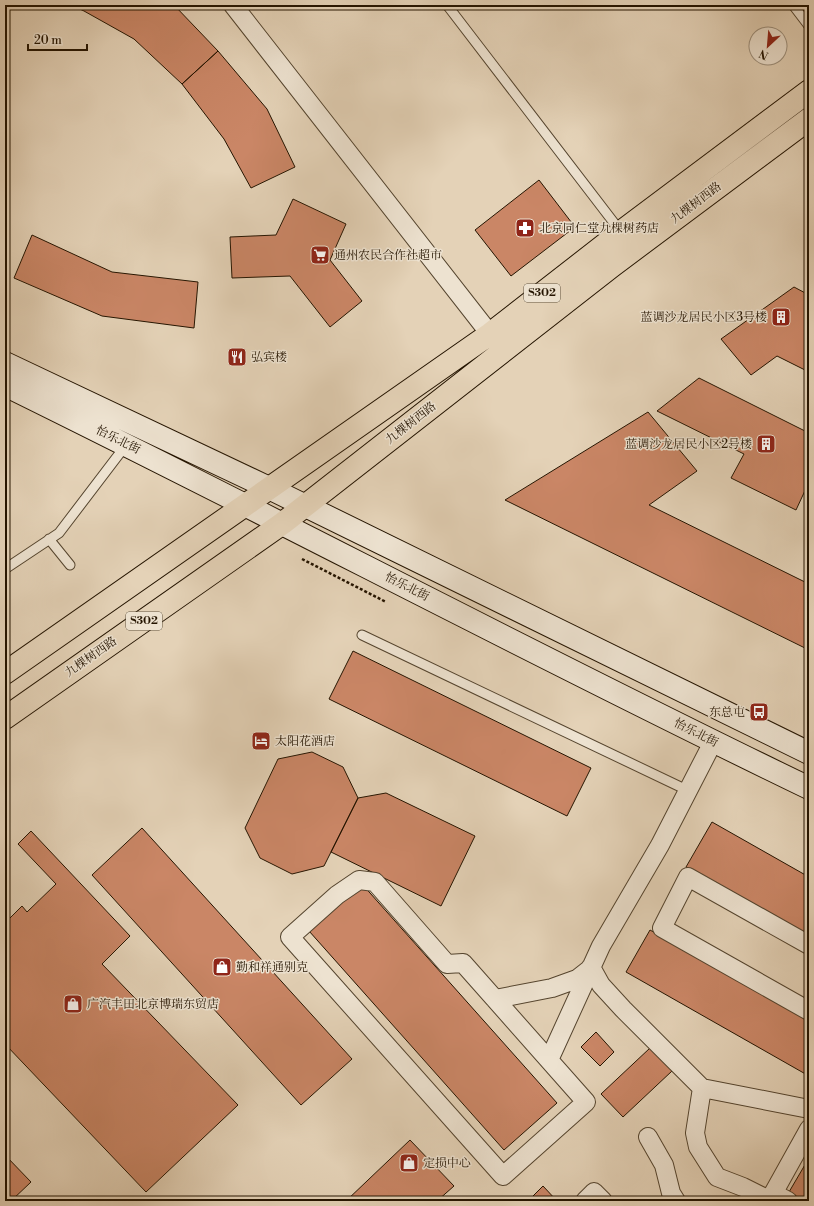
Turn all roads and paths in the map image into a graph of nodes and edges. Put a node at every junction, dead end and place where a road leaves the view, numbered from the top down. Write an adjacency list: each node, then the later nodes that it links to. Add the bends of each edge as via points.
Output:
1 (233, 5): 8 (street)
2 (447, 5): 7 (lane)
3 (793, 5): 4 (lane)
4 (809, 26)
5 (809, 91): 7 (main road, 九棵树西路 / S302)
6 (809, 119): 14 (main road, 九棵树西路 / S302, via 612,266)
7 (621, 232): 8 (main road, 九棵树西路 / S302)
8 (490, 334): 12 (main road, 九棵树西路 / S302)
9 (5, 363): 12 (main road, 怡乐北街)
10 (5, 385): 11 (main road, 怡乐北街)
11 (126, 444): 13 (main road, 怡乐北街); 16 (lane, via 59,533)
12 (269, 488): 13 (main road, 九棵树西路 / S302); 14 (main road, 怡乐北街)
13 (246, 505): 15 (main road, 怡乐北街); 20 (main road, 九棵树西路 / S302)
14 (305, 506): 15 (main road, 九棵树西路 / S302); 23 (main road, 怡乐北街)
15 (283, 523): 21 (main road, 九棵树西路 / S302); 22 (main road, 怡乐北街)
16 (49, 539): 17 (lane); 18 (lane)
17 (70, 565)
18 (5, 568)
19 (362, 635): 25 (lane)
20 (5, 674)
21 (5, 718)
22 (713, 742): 24 (main road, 怡乐北街); 25 (street)
23 (809, 752)
24 (809, 788)
25 (689, 791): 27 (street)
26 (809, 945): 29 (street, via 688,877 662,928)
27 (591, 967): 28 (street, via 577,979 552,988); 30 (street); 31 (street, via 601,985)
28 (495, 999): 30 (street); 30 (street, via 463,963 447,964 374,882 359,880 337,895 290,937 502,1176 586,1102)
29 (809, 1011)
30 (549, 1060)
31 (702, 1088): 32 (street); 35 (street, via 695,1133 698,1147 717,1177)
32 (809, 1109)
33 (809, 1129): 35 (street)
34 (648, 1137): 38 (street, via 664,1166 671,1193)
35 (775, 1199)
36 (585, 1201): 37 (street, via 594,1192)
37 (603, 1201)
38 (676, 1201)

